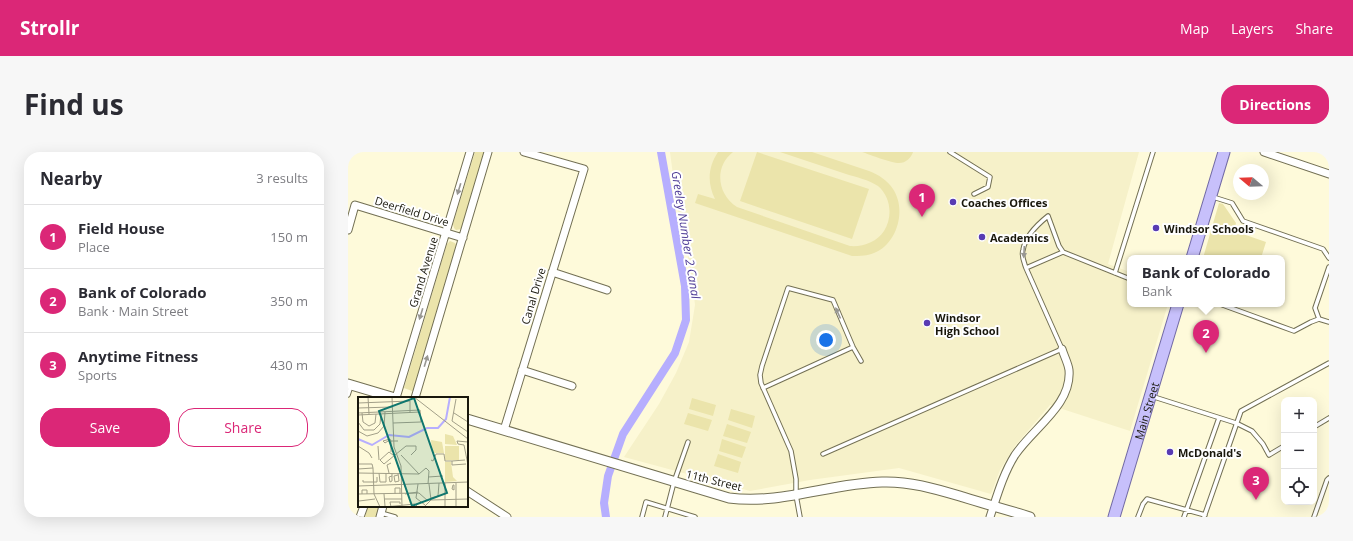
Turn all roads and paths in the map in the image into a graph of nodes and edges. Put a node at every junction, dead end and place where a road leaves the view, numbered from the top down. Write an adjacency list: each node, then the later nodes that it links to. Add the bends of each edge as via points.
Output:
1 (470, 152): 12 (street, Grand Avenue, one-way to 12)
2 (488, 152): 13 (street)
3 (524, 152): 19 (street, Canal Drive, via 584,169)
4 (950, 152): 9 (lane, via 990,177 988,187)
5 (1153, 152): 20 (lane)
6 (1224, 152): 10 (main road)
7 (1264, 152): 8 (street)
8 (1329, 174)
9 (974, 194)
10 (1210, 196): 15 (main road); 16 (lane, via 1232,202 1243,221 1323,249)
11 (348, 230): 12 (street, Deerfield Drive, via 355,205)
12 (446, 233): 13 (street, Deerfield Drive); 38 (street, Grand Avenue, one-way to 38)
13 (463, 238): 39 (street, one-way to 13)
14 (1063, 252): 18 (lane); 18 (lane, one-way to 18, via 1048,216 1028,237 1023,248 1022,255); 20 (lane)
15 (1193, 255)
16 (1329, 258)
17 (1329, 267): 25 (lane, via 1315,308)
18 (1026, 268): 28 (lane)
19 (552, 272): 22 (street); 31 (street, Canal Drive)
20 (1115, 273): 21 (lane)
21 (1127, 278)
22 (607, 290)
23 (1177, 307): 36 (main road, Main Street)
24 (1228, 307): 25 (lane, via 1294,331)
25 (1319, 319): 26 (lane)
26 (1329, 322)
27 (853, 347): 29 (lane); 34 (lane); 34 (lane, one-way to 34, via 833,300 788,288 761,370 760,383)
28 (1062, 349): 48 (lane); 53 (street, via 1069,368 1067,389 1063,398 1016,453 1004,475)
29 (861, 362)
30 (1329, 363): 43 (lane, via 1241,411)
31 (522, 370): 33 (street); 45 (street, Canal Drive)
32 (350, 384): 35 (lane); 37 (street)
33 (572, 386)
34 (763, 388): 52 (lane, via 791,451)
35 (348, 395)
36 (1150, 396): 40 (lane); 68 (main road, Main Street)
37 (393, 397)
38 (396, 397)
39 (415, 397)
40 (1219, 418): 43 (lane); 56 (lane)
41 (1329, 418): 44 (lane)
42 (468, 419): 45 (street, 11th Street)
43 (1236, 423): 47 (lane, via 1252,431 1270,455); 58 (lane)
44 (1317, 425)
45 (504, 430): 50 (street, 11th Street)
46 (688, 442): 50 (lane)
47 (1281, 448)
48 (823, 454)
49 (1329, 478): 71 (lane)
50 (674, 482): 52 (street, 11th Street, via 728,498 766,500); 55 (lane)
51 (468, 492): 61 (street)
52 (796, 495): 53 (street, 11th Street, via 862,484 899,482 934,488); 65 (lane)
53 (993, 506): 66 (street); 67 (street, 11th Street)
54 (364, 507): 59 (street)
55 (668, 509): 62 (lane, via 646,502); 63 (lane); 64 (lane)
56 (1187, 510): 58 (lane); 69 (lane, via 1148,499); 70 (lane)
57 (381, 512): 60 (lane)
58 (1205, 516)
59 (360, 517)
60 (395, 517)
61 (507, 517)
62 (642, 517)
63 (665, 517)
64 (695, 517)
65 (800, 517)
66 (990, 517)
67 (1030, 517)
68 (1114, 517)
69 (1138, 517)
70 (1184, 517)
71 (1314, 517)

